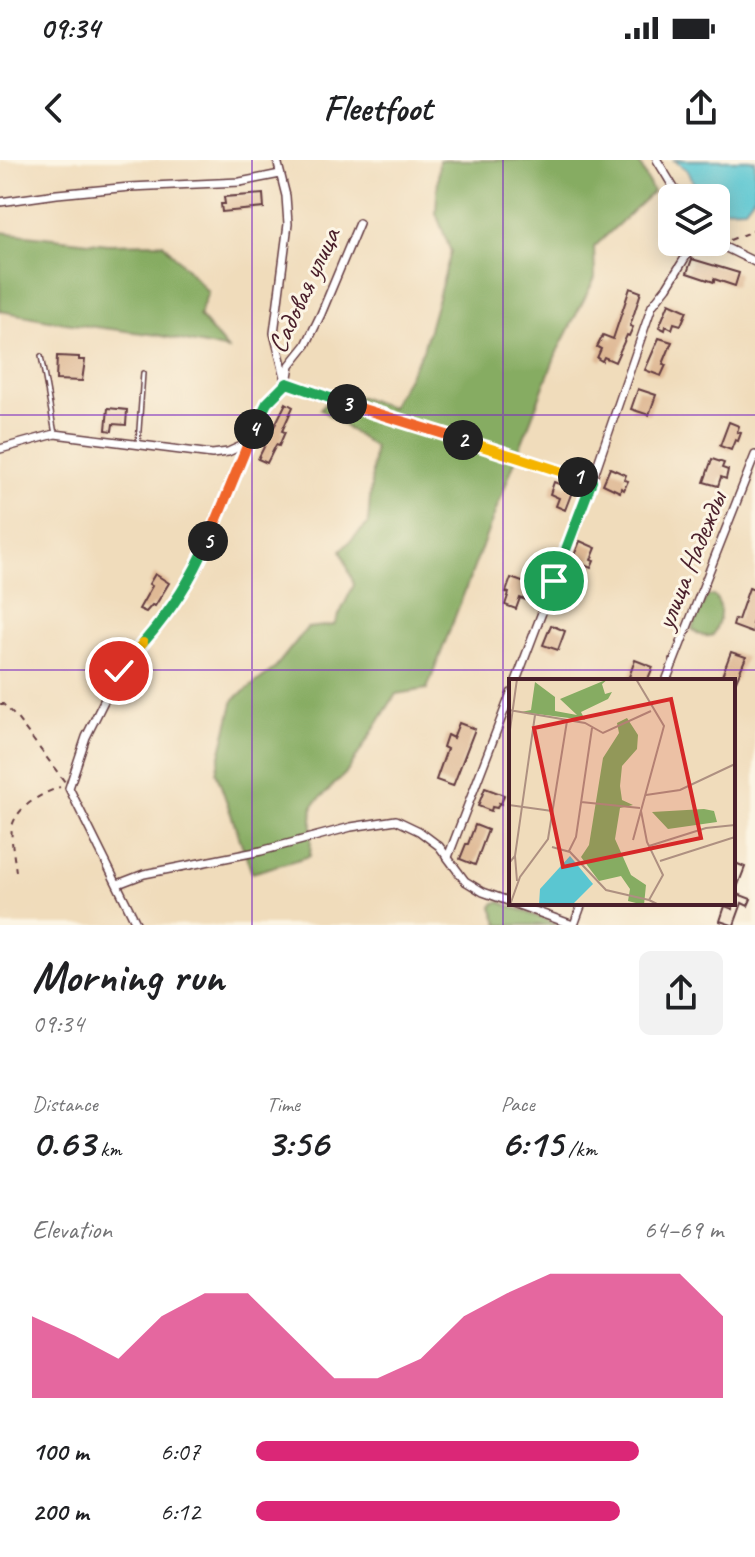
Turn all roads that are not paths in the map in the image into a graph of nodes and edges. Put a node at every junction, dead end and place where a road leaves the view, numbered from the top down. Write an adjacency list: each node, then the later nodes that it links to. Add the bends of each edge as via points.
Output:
1 (277, 160): 3 (street)
2 (657, 160): 4 (street)
3 (280, 174): 5 (street); 12 (street, via 288,224 274,333)
4 (672, 184)
5 (0, 202)
6 (359, 223): 12 (street, Садовая улица, via 306,345 290,365)
7 (730, 250): 9 (street)
8 (686, 256): 19 (street, via 652,306)
9 (755, 262)
10 (41, 356): 13 (lane)
11 (143, 373): 15 (lane)
12 (287, 383): 14 (street, Садовая улица, via 267,403); 19 (street)
13 (55, 434): 15 (street); 16 (street)
14 (249, 442): 15 (street, via 212,454); 24 (street, Садовая улица, via 197,569 162,622 119,671 86,737 69,788)
15 (138, 444)
16 (0, 449)
17 (755, 455): 18 (street, улица Надежды)
18 (753, 468): 21 (street, улица Надежды)
19 (592, 481): 20 (street)
20 (517, 679)
21 (667, 679)
22 (509, 698): 23 (street)
23 (448, 857): 24 (street, via 419,831 396,820); 25 (street, via 465,881)
24 (118, 884): 28 (street)
25 (509, 902)
26 (518, 905): 29 (street)
27 (581, 905): 29 (street)
28 (137, 925)
29 (574, 925)

